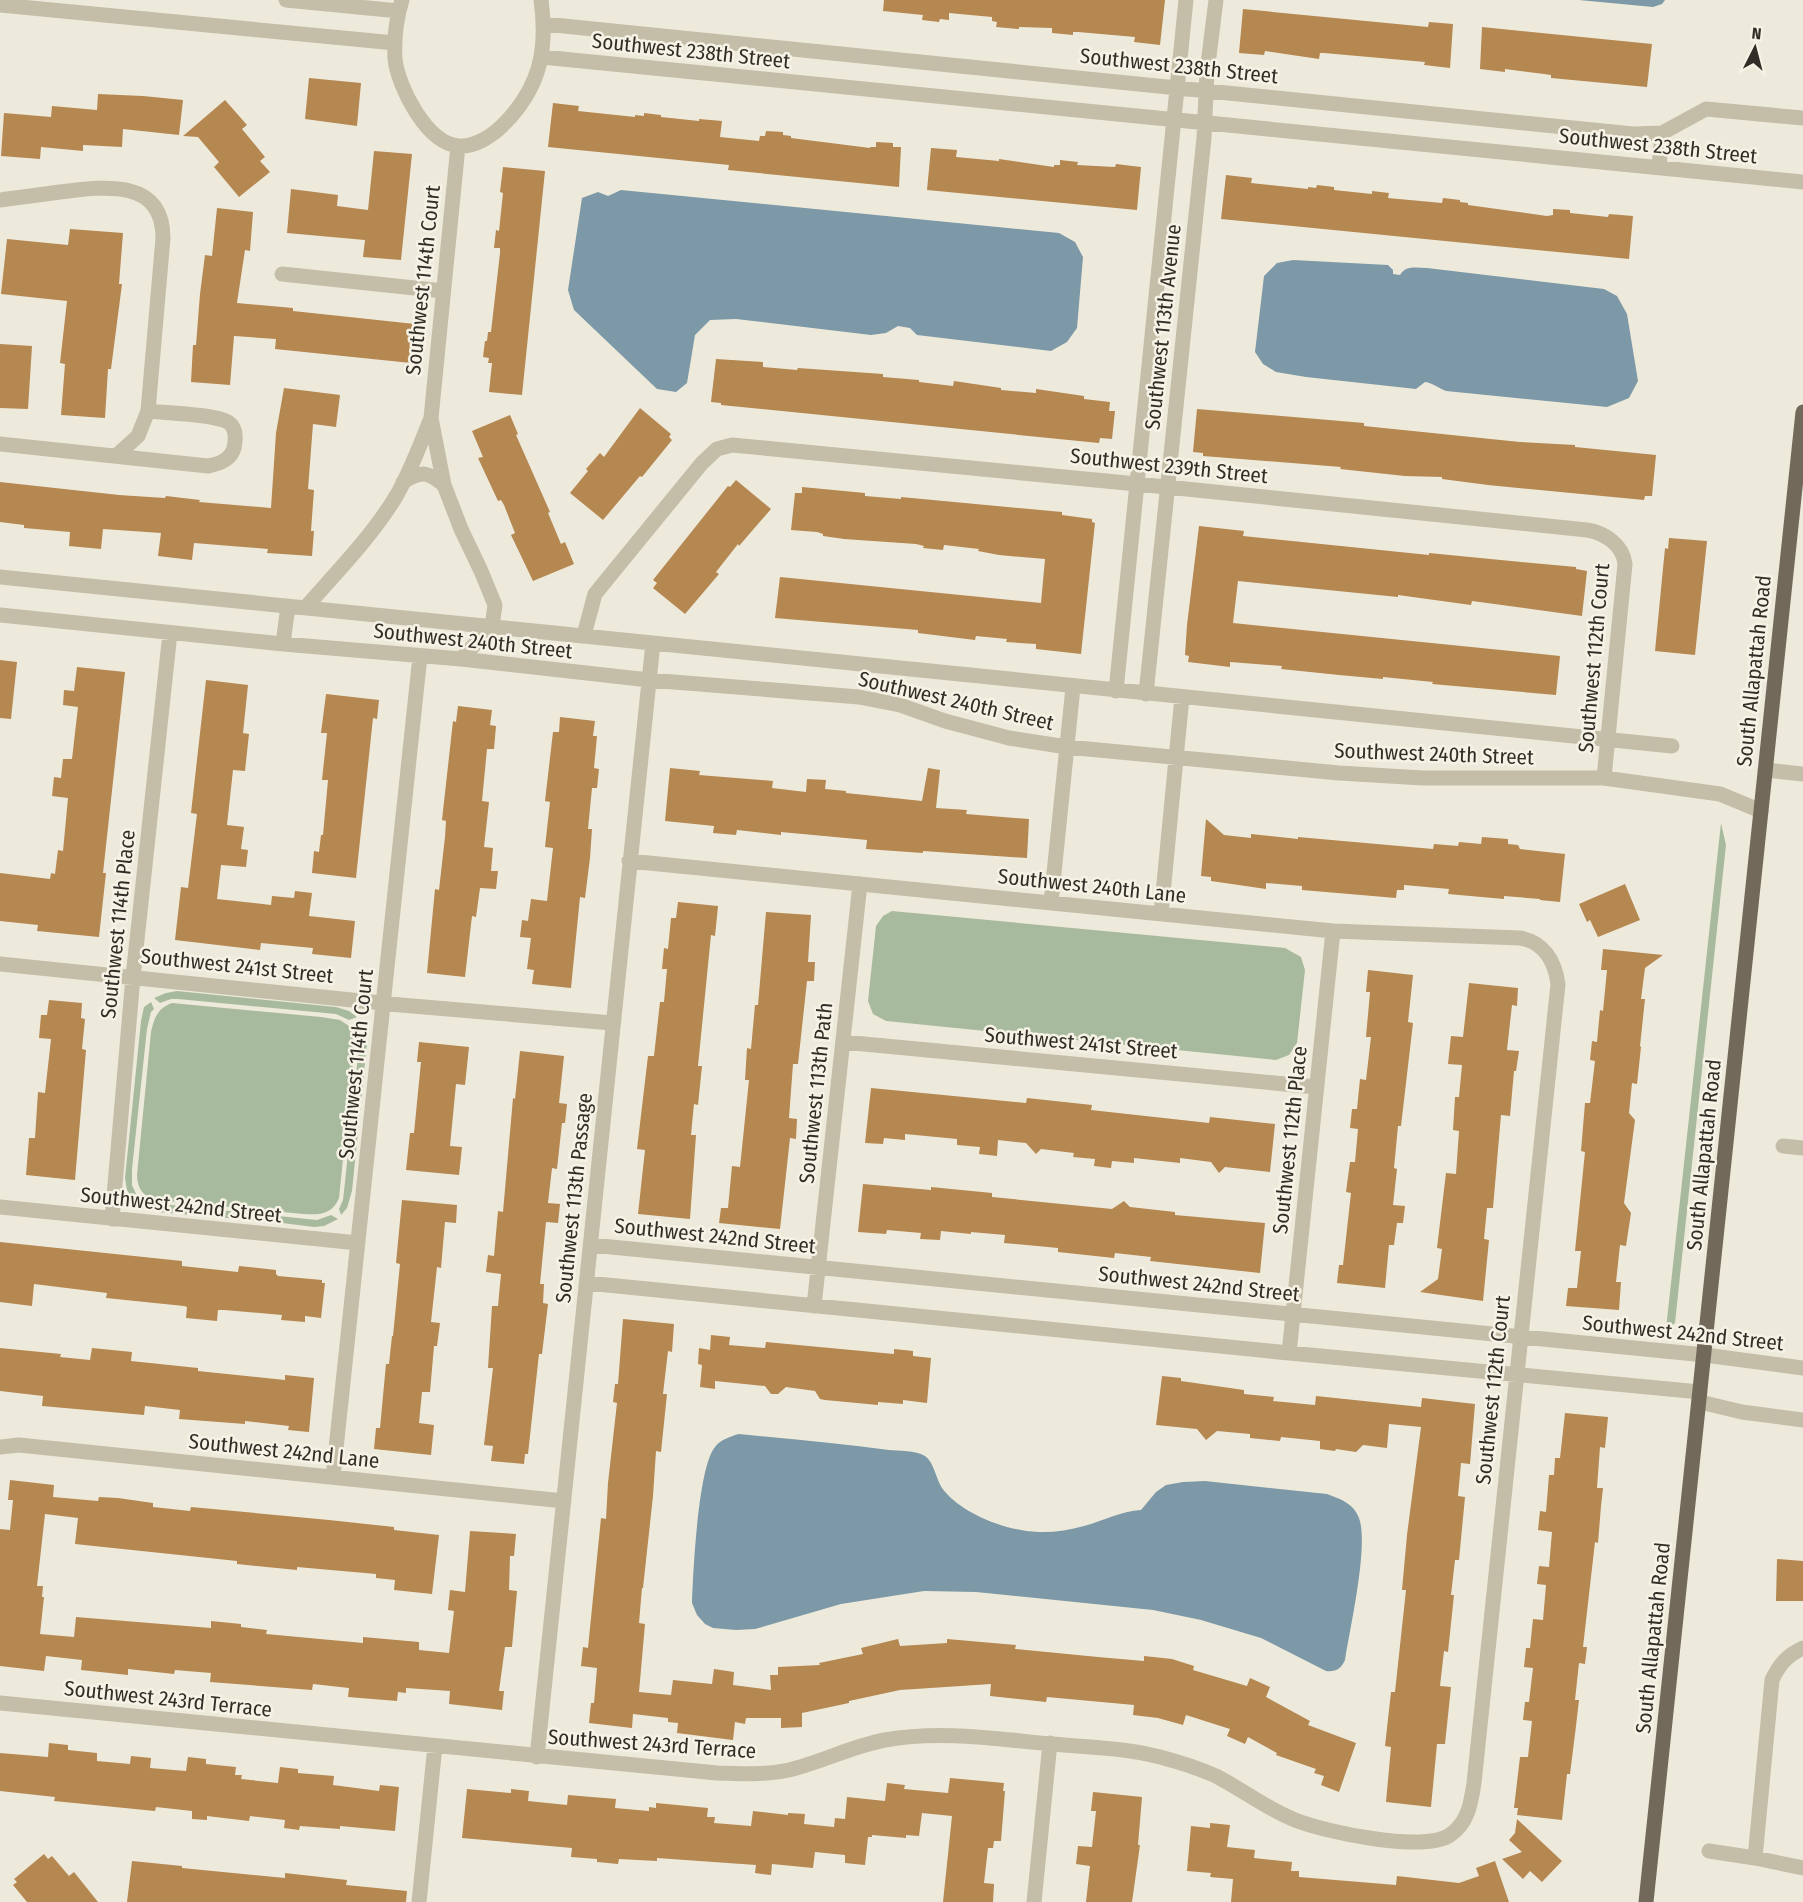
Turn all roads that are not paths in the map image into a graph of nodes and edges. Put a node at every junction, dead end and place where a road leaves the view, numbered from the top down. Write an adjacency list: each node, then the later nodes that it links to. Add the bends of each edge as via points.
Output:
1 (286, 0): 6 (street)
2 (541, 0): 7 (street)
3 (1186, 0): 10 (street, Southwest 113th Avenue)
4 (1216, 0): 11 (street, Southwest 113th Avenue)
5 (0, 5): 8 (street)
6 (400, 5): 8 (street)
7 (544, 24): 9 (street); 10 (street, Southwest 238th Street)
8 (394, 43): 16 (street, via 396,62 417,114 434,135)
9 (542, 57): 13 (street, Southwest 238th Street); 16 (street, via 519,109 485,139)
10 (1178, 88): 11 (street, Southwest 238th Street); 13 (street, Southwest 113th Avenue)
11 (1206, 92): 14 (street, Southwest 113th Avenue); 15 (street, Southwest 238th Street, via 1633,134)
12 (1803, 118): 15 (street, Southwest 238th Street, via 1706,109)
13 (1174, 120): 14 (street, Southwest 238th Street); 28 (street, Southwest 113th Avenue)
14 (1204, 122): 17 (street, Southwest 238th Street); 30 (street, Southwest 113th Avenue)
15 (1662, 133): 17 (street)
16 (458, 146): 21 (street, Southwest 114th Court)
17 (1659, 167): 18 (street, Southwest 238th Street)
18 (1803, 182)
19 (0, 200): 22 (street, via 88,189 128,189 146,198 160,215 163,238)
20 (282, 274): 21 (street)
21 (443, 291): 24 (street, Southwest 114th Court)
22 (148, 411): 26 (street, via 138,436); 26 (street, via 228,422 236,434 233,452 216,465 208,466)
23 (1803, 412): 52 (main road, South Allapattah Road)
24 (431, 418): 27 (street, Southwest 114th Court); 29 (street, Southwest 114th Court)
25 (0, 444): 26 (street)
26 (116, 456)
27 (403, 482): 29 (street, via 422,473); 34 (street, Southwest 114th Court, via 348,560)
28 (1137, 484): 30 (street, Southwest 239th Street); 38 (street, Southwest 239th Street, via 727,446 714,451 702,463 595,594); 45 (street, Southwest 113th Avenue)
29 (444, 485): 36 (street, Southwest 114th Court, via 495,605)
30 (1167, 487): 31 (street, Southwest 239th Street, via 1587,530); 46 (street, Southwest 113th Avenue)
31 (1616, 545): 48 (street, Southwest 112th Court, via 1624,556 1625,571)
32 (0, 577): 33 (street, Southwest 240th Street)
33 (288, 606): 34 (street, Southwest 240th Street); 40 (street)
34 (305, 608): 36 (street, Southwest 240th Street)
35 (0, 615): 37 (street, Southwest 240th Street)
36 (492, 626): 38 (street, Southwest 240th Street); 42 (street)
37 (170, 633): 40 (street, Southwest 240th Street); 63 (street, Southwest 114th Place)
38 (584, 635): 39 (street, Southwest 240th Street)
39 (653, 643): 43 (street, Southwest 113th Passage); 44 (street, Southwest 240th Street)
40 (283, 644): 41 (street, Southwest 240th Street)
41 (420, 656): 42 (street, Southwest 240th Street); 64 (street, Southwest 114th Court)
42 (460, 659): 43 (street, Southwest 240th Street)
43 (649, 680): 50 (street, Southwest 240th Street, via 876,700 1009,738); 56 (street, Southwest 113th Passage)
44 (1073, 687): 45 (street, Southwest 240th Street); 50 (street)
45 (1116, 691): 46 (street, Southwest 240th Street)
46 (1146, 694): 47 (street, Southwest 240th Street)
47 (1182, 697): 48 (street, Southwest 240th Street); 51 (street)
48 (1609, 740): 49 (street, Southwest 240th Street); 54 (street, Southwest 112th Court)
49 (1672, 746)
50 (1067, 747): 51 (street, Southwest 240th Street); 58 (street)
51 (1176, 757): 54 (street, Southwest 240th Street, via 1423,778); 59 (street)
52 (1765, 770): 53 (street); 55 (main road, South Allapattah Road)
53 (1803, 774)
54 (1604, 778): 55 (street, Southwest 240th Street, via 1720,794)
55 (1761, 811): 80 (main road, South Allapattah Road)
56 (629, 861): 57 (street, Southwest 240th Lane); 65 (street, Southwest 113th Passage)
57 (860, 884): 58 (street, Southwest 240th Lane); 66 (street, Southwest 113th Path)
58 (1051, 903): 59 (street, Southwest 240th Lane)
59 (1161, 914): 60 (street, Southwest 240th Lane)
60 (1333, 931): 61 (street, Southwest 240th Lane, via 1520,938 1535,943); 67 (street, Southwest 112th Place)
61 (1547, 954): 78 (street, Southwest 112th Court, via 1554,963 1558,984)
62 (0, 964): 63 (street, Southwest 241st Street)
63 (133, 977): 64 (street, Southwest 241st Street); 71 (street, Southwest 114th Place)
64 (383, 1003): 65 (street, Southwest 241st Street); 72 (street, Southwest 114th Court)
65 (612, 1023): 73 (street, Southwest 113th Passage)
66 (843, 1042): 67 (street, Southwest 241st Street); 74 (street, Southwest 113th Path)
67 (1316, 1087): 77 (street, Southwest 112th Place)
68 (1783, 1146): 69 (street)
69 (1803, 1148)
70 (0, 1207): 71 (street, Southwest 242nd Street)
71 (112, 1219): 72 (street, Southwest 242nd Street)
72 (358, 1243): 86 (street, Southwest 114th Court)
73 (591, 1245): 74 (street, Southwest 242nd Street); 75 (street, Southwest 113th Passage)
74 (819, 1268): 76 (street, Southwest 113th Path); 77 (street, Southwest 242nd Street)
75 (587, 1283): 76 (street); 87 (street, Southwest 113th Passage)
76 (814, 1306): 79 (street)
77 (1293, 1314): 78 (street, Southwest 242nd Street); 79 (street, Southwest 112th Place)
78 (1520, 1337): 80 (street, Southwest 242nd Street); 82 (street, Southwest 112th Court)
79 (1289, 1353): 82 (street)
80 (1704, 1355): 81 (street, Southwest 242nd Street); 83 (main road, South Allapattah Road)
81 (1803, 1368)
82 (1516, 1374): 83 (street); 93 (street, Southwest 112th Court, via 1474,1783 1467,1814)
83 (1700, 1397): 84 (street, via 1742,1412); 99 (main road, South Allapattah Road)
84 (1803, 1420)
85 (0, 1447): 86 (street, Southwest 242nd Lane, via 20,1445)
86 (333, 1477): 87 (street, Southwest 242nd Lane)
87 (564, 1501): 92 (street, Southwest 113th Passage)
88 (1803, 1648): 95 (street, via 1788,1656 1772,1680)
89 (0, 1703): 91 (street, Southwest 243rd Terrace)
90 (1050, 1743): 92 (street, Southwest 243rd Terrace, via 954,1735 909,1736 766,1773 699,1772); 93 (street, Southwest 243rd Terrace, via 1137,1752 1180,1763 1215,1776 1297,1821 1339,1832 1421,1843 1442,1839); 98 (street)
91 (435, 1746): 92 (street, Southwest 243rd Terrace); 97 (street)
92 (537, 1757)
93 (1456, 1830)
94 (1709, 1851): 95 (street)
95 (1755, 1857): 96 (street)
96 (1803, 1868)
97 (419, 1902)
98 (1034, 1902)
99 (1646, 1902)

